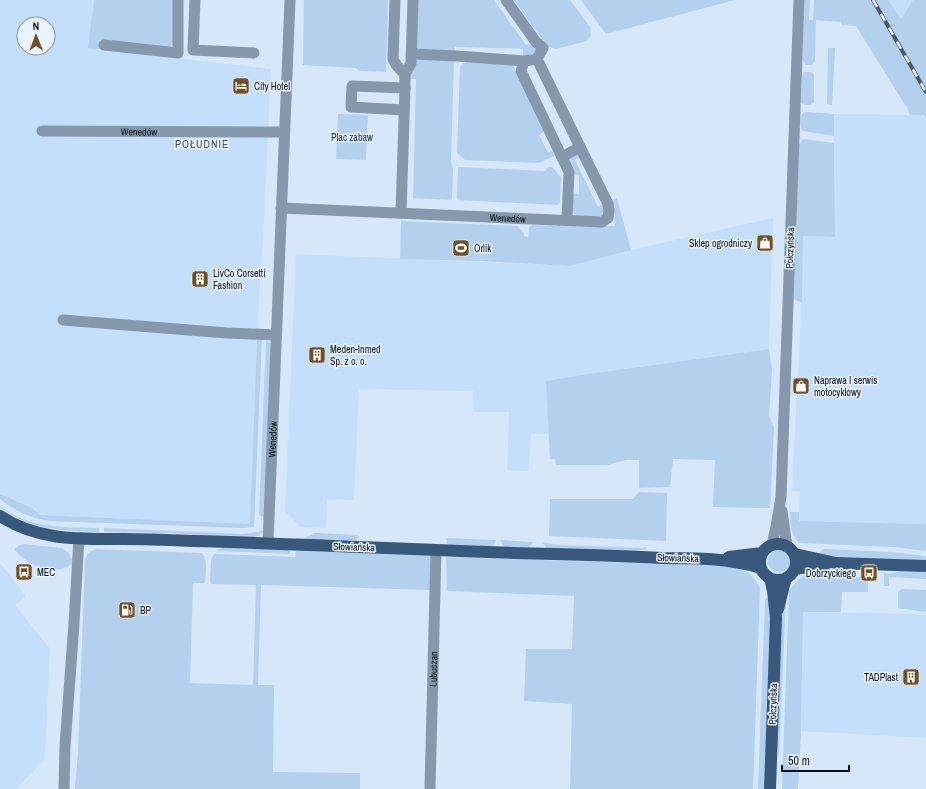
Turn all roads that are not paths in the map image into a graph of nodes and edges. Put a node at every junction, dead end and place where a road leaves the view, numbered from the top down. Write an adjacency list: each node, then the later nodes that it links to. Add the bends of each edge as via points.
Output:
1 (178, 0): 8 (street, via 178,53)
2 (195, 0): 9 (street, via 193,50)
3 (290, 0): 17 (street, Wenedów)
4 (395, 0): 13 (street, via 393,58)
5 (413, 0): 10 (street)
6 (506, 0): 11 (street, Wenedów, via 543,48)
7 (799, 0): 25 (street, Połczyńska)
8 (104, 45)
9 (254, 52)
10 (412, 54): 12 (street); 13 (street, via 411,63)
11 (537, 59): 12 (street); 18 (street, Wenedów)
12 (524, 61): 19 (street, via 521,71)
13 (405, 74): 14 (street)
14 (405, 88): 15 (street); 15 (street, via 352,86 351,107)
15 (404, 110): 21 (street)
16 (42, 131): 17 (street, Wenedów)
17 (284, 132): 20 (street, Wenedów)
18 (580, 147): 19 (street); 22 (street, Wenedów, via 610,210 608,218 602,222)
19 (562, 157): 22 (street, via 569,172)
20 (281, 208): 21 (street, Wenedów); 24 (street, Wenedów)
21 (401, 213): 22 (street, Wenedów)
22 (567, 220)
23 (63, 320): 24 (street)
24 (276, 335): 28 (street, Wenedów)
25 (781, 497): 29 (street, Połczyńska); 31 (street, Połczyńska, via 784,531)
26 (0, 516): 27 (main road, Słowiańska, via 40,534)
27 (79, 538): 28 (main road, Słowiańska); 41 (street)
28 (268, 543): 30 (main road, Słowiańska)
29 (772, 545): 31 (main road, via 780,544); 32 (main road)
30 (436, 550): 33 (main road, Słowiańska); 42 (street, Lubuszan)
31 (791, 550): 34 (main road); 37 (main road, via 796,562)
32 (762, 553): 33 (main road, Słowiańska); 36 (main road)
33 (712, 559): 36 (main road, Słowiańska)
34 (836, 563): 35 (main road); 37 (main road)
35 (926, 566)
36 (761, 568): 38 (main road)
37 (795, 569): 39 (main road)
38 (770, 578): 39 (main road); 40 (main road, Połczyńska)
39 (786, 578): 40 (main road, Połczyńska)
40 (776, 618): 43 (main road, Połczyńska)
41 (64, 789)
42 (430, 789)
43 (770, 789)

